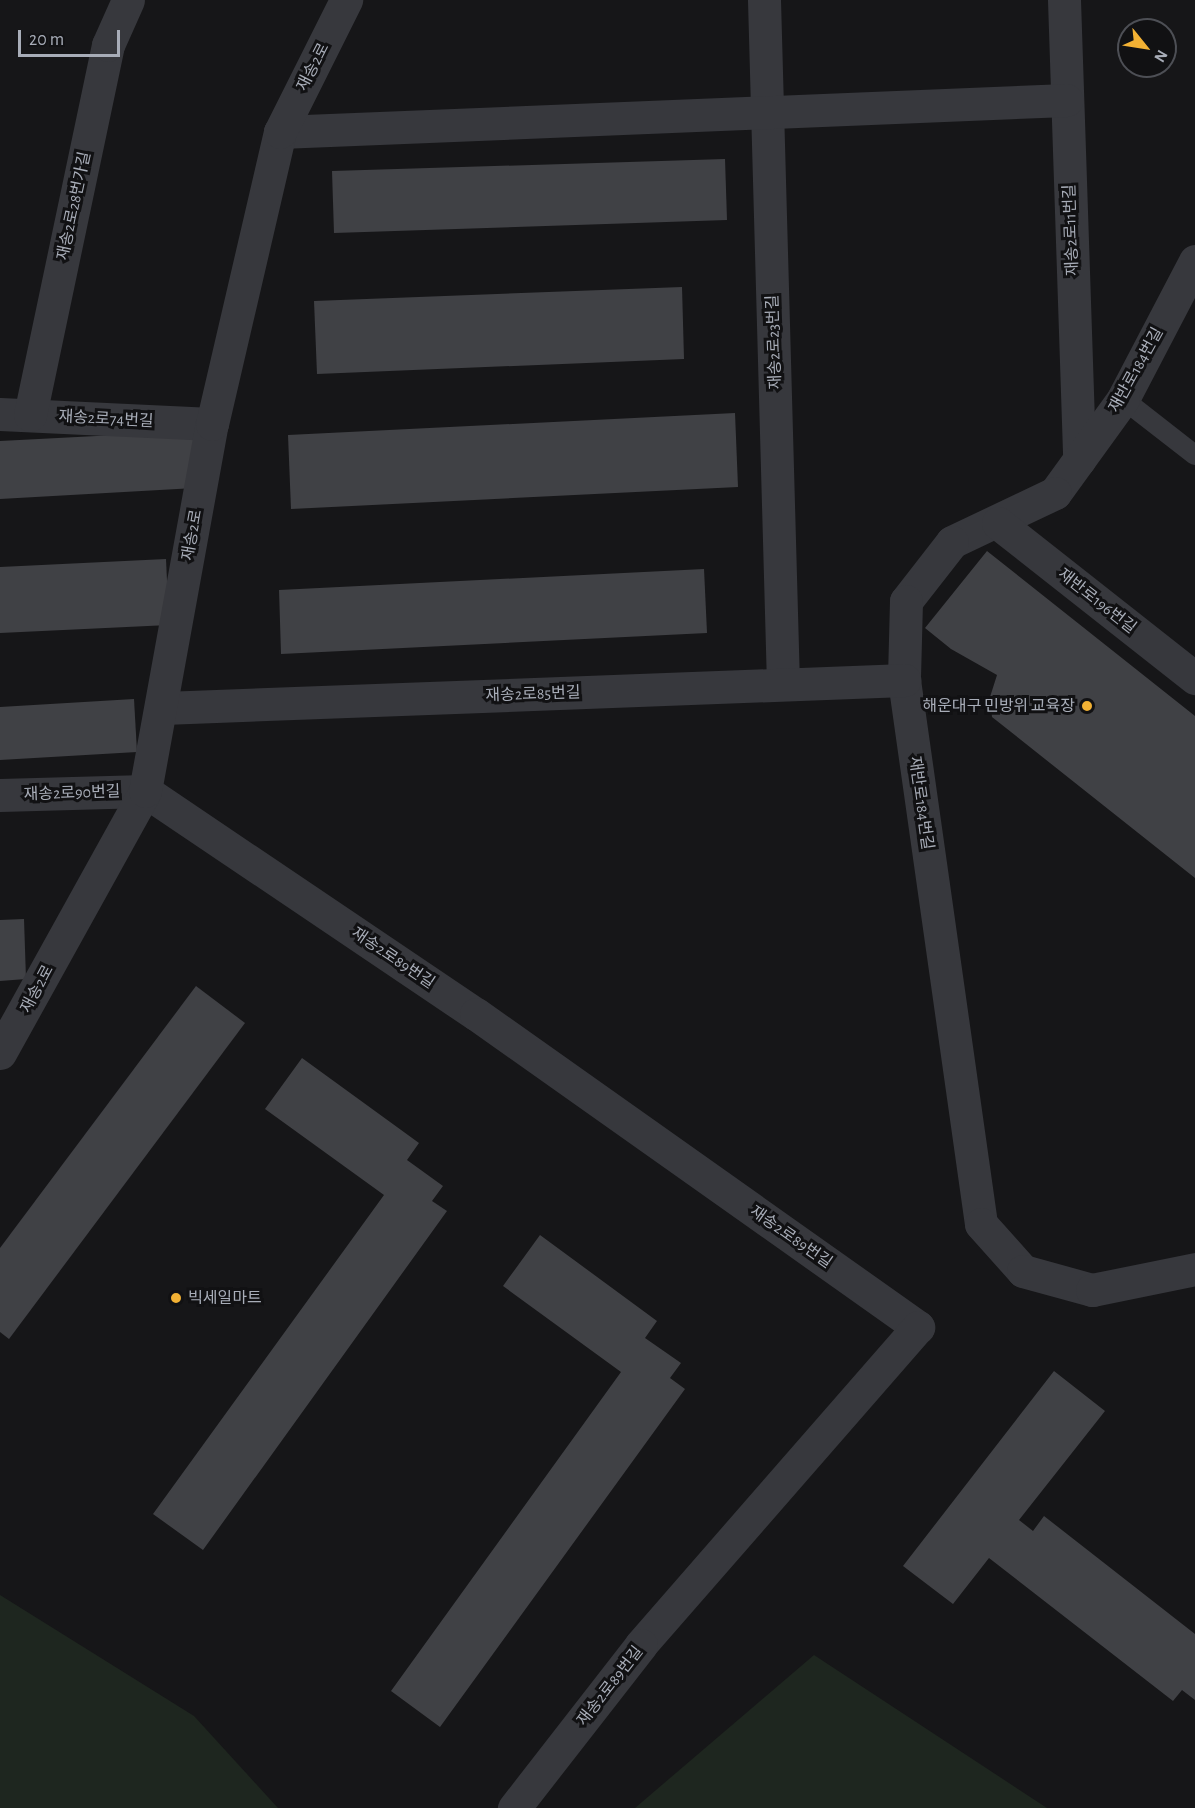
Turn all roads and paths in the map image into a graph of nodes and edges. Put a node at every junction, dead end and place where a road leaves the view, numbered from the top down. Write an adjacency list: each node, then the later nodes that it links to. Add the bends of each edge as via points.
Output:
1 (128, 0): 10 (street, 재송2로28번가길, via 108,45)
2 (346, 0): 7 (street, 재송2로)
3 (764, 0): 6 (street, 재송2로23번길)
4 (1064, 0): 5 (street, 재송2로11번길)
5 (1066, 100): 6 (street); 13 (street, 재송2로11번길)
6 (768, 112): 7 (street); 17 (street, 재송2로23번길)
7 (280, 132): 11 (street, 재송2로)
8 (1195, 261): 9 (street, 재반로184번길)
9 (1123, 399): 12 (lane); 13 (street, 재반로184번길)
10 (15, 414): 11 (street, 재송2로74번길)
11 (212, 424): 18 (street, 재송2로)
12 (1195, 455)
13 (1079, 460): 14 (street, 재반로184번길, via 1055,493)
14 (998, 523): 15 (street, 재반로196번길); 16 (street, 재반로184번길, via 952,542 906,601)
15 (1195, 678)
16 (904, 680): 17 (street, 재송2로85번길); 22 (street, 재반로184번길, via 981,1224 1023,1271 1092,1290)
17 (783, 684): 18 (street, 재송2로85번길)
18 (163, 708): 19 (street, 재송2로)
19 (145, 790): 20 (street, 재송2로90번길); 21 (street, 재송2로); 23 (street, 재송2로89번길, via 476,1014 918,1327 641,1645)
20 (0, 795)
21 (0, 1053)
22 (1195, 1269)
23 (514, 1808)

